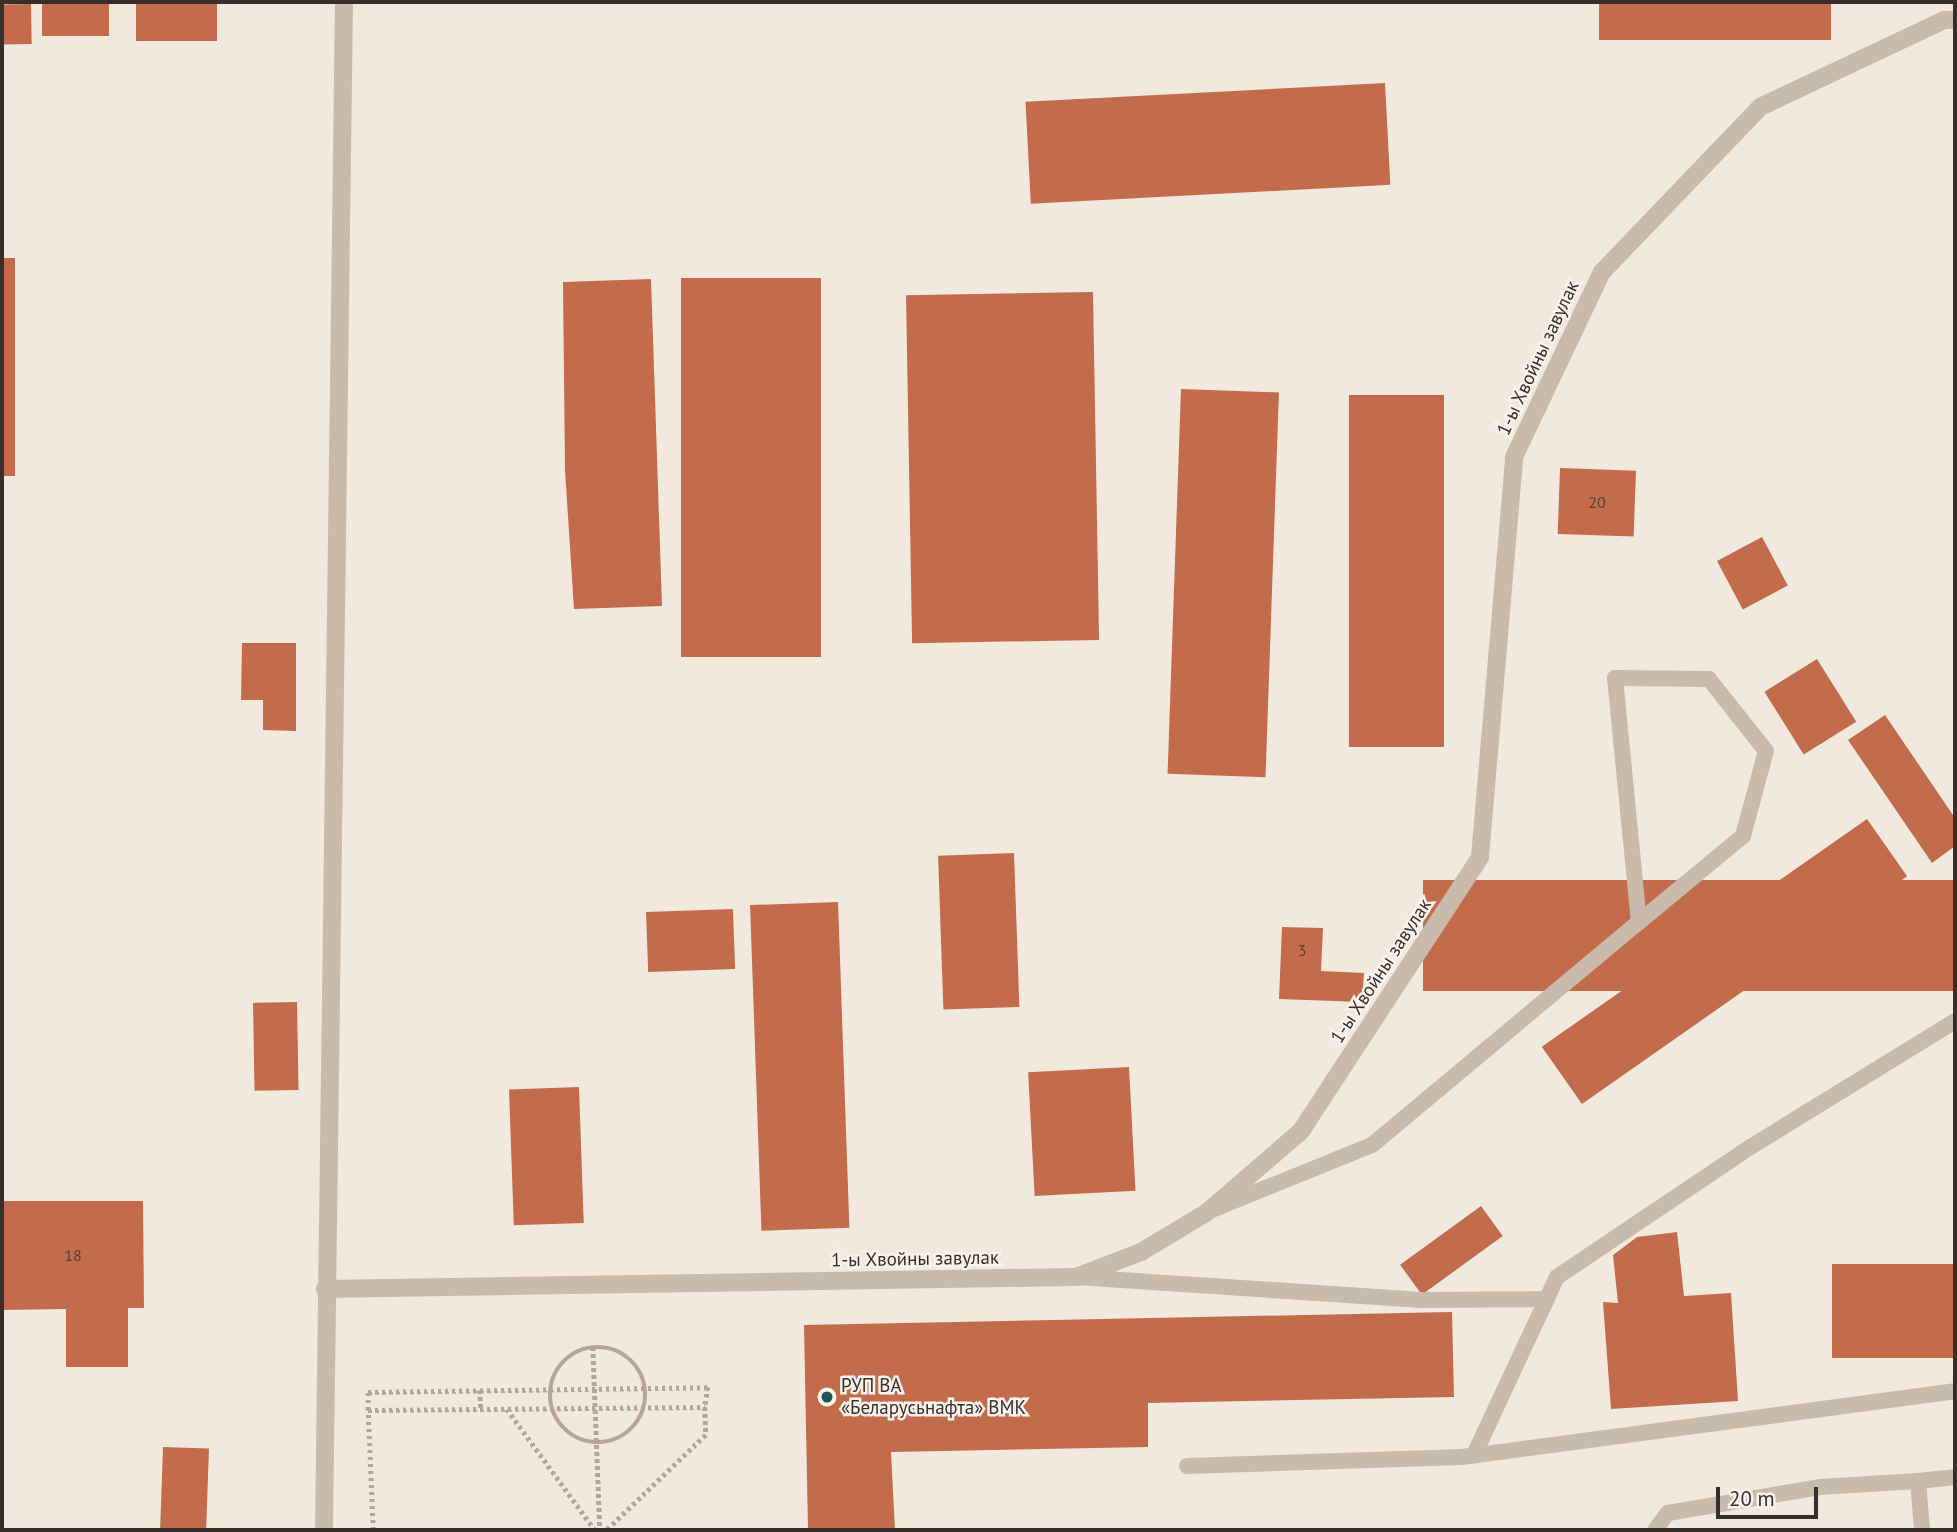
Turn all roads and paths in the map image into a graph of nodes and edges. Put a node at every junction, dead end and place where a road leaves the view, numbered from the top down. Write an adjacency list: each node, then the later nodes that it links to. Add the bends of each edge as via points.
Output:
1 (344, 2): 7 (street)
2 (1955, 20): 5 (street, 1-ы Хвойны завулак, via 1944,20 1760,107 1602,272 1514,457 1480,858 1301,1131)
3 (1639, 922): 3 (lane, via 1743,836 1766,751 1709,679 1615,678); 5 (lane, via 1372,1144)
4 (1955, 1021): 8 (lane, via 1752,1146 1557,1277)
5 (1206, 1213): 6 (street, 1-ы Хвойны завулак, via 1141,1252)
6 (1076, 1278): 7 (street, 1-ы Хвойны завулак); 8 (lane, via 1418,1300)
7 (324, 1289): 27 (street)
8 (1547, 1299): 23 (lane)
9 (593, 1347): 10 (path, via 622,1353 634,1363); 11 (path); 13 (path, via 565,1359)
10 (645, 1388): 11 (path); 15 (path, via 708,1387); 16 (path)
11 (594, 1389): 13 (path); 18 (path)
12 (480, 1390): 13 (path); 19 (path); 21 (path, via 368,1392)
13 (550, 1390): 17 (path)
14 (1955, 1391): 23 (lane)
15 (705, 1406): 16 (path); 30 (path, via 706,1435)
16 (644, 1407): 18 (path); 22 (path, via 626,1434)
17 (553, 1408): 18 (path); 20 (path); 22 (path, via 565,1430)
18 (595, 1408): 22 (path)
19 (481, 1409): 20 (path); 21 (path)
20 (507, 1409): 29 (path)
21 (368, 1410): 28 (path)
22 (596, 1443): 29 (path)
23 (1474, 1455): 24 (lane)
24 (1187, 1466)
25 (1955, 1477): 26 (lane)
26 (1918, 1481): 31 (lane, via 1820,1487 1668,1513); 32 (lane)
27 (324, 1530)
28 (373, 1530)
29 (597, 1530)
30 (607, 1530)
31 (1655, 1530)
32 (1922, 1530)

